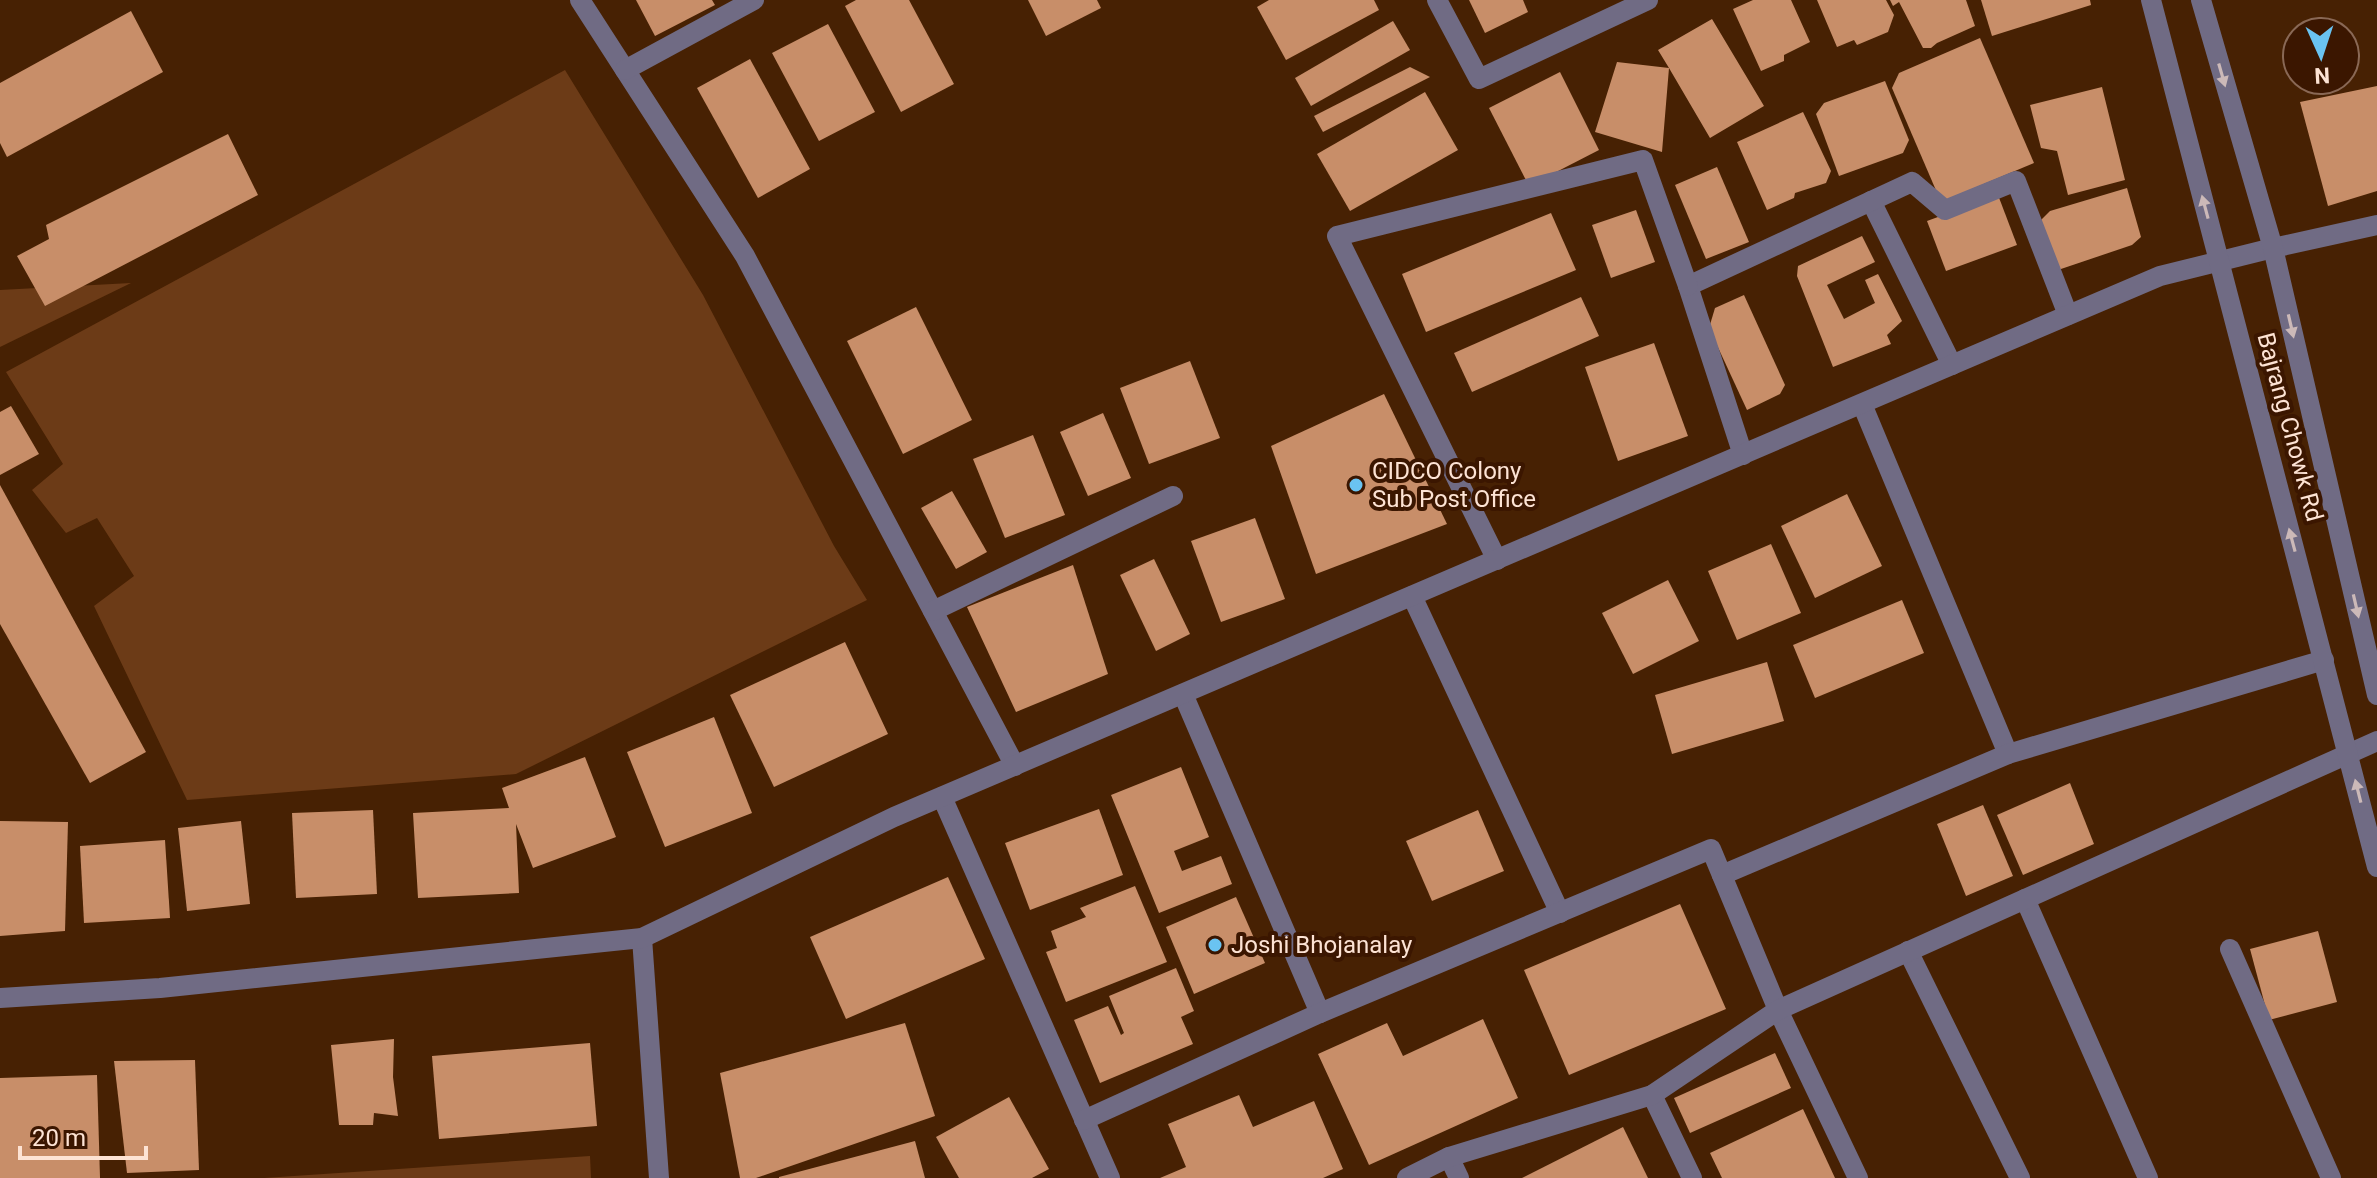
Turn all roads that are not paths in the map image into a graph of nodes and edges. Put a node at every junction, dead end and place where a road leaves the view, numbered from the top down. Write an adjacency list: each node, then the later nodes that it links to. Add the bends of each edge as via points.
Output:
1 (580, 0): 7 (street)
2 (754, 0): 7 (street)
3 (1437, 0): 4 (street, via 1479,79)
4 (1648, 0)
5 (2151, 0): 11 (street, Bajrang Chowk Rd, one-way to 5)
6 (2201, 0): 10 (street, Bajrang Chowk Rd, one-way to 10)
7 (625, 70): 20 (street, via 745,256)
8 (1871, 201): 12 (street); 13 (street, via 1912,182 1945,210 2016,181); 14 (street)
9 (2377, 225): 10 (street)
10 (2273, 248): 11 (street); 23 (street, Bajrang Chowk Rd, one-way to 23)
11 (2220, 263): 13 (street, via 2160,276); 21 (street, Bajrang Chowk Rd, one-way to 11)
12 (1688, 286): 16 (street); 18 (street, via 1643,160 1337,236)
13 (2068, 315): 14 (street)
14 (1952, 365): 15 (street)
15 (1862, 404): 16 (street); 26 (street)
16 (1743, 455): 18 (street)
17 (1173, 496): 20 (street)
18 (1497, 560): 19 (street)
19 (1412, 596): 22 (street); 32 (street)
20 (933, 611): 27 (street)
21 (2324, 660): 25 (street, Bajrang Chowk Rd); 26 (street)
22 (1183, 694): 27 (street); 38 (street)
23 (2377, 695)
24 (2377, 741): 25 (street)
25 (2348, 753): 29 (street, Bajrang Chowk Rd, one-way to 25); 31 (street)
26 (2008, 754): 30 (street)
27 (1015, 766): 28 (street)
28 (942, 797): 33 (street); 40 (street)
29 (2377, 867)
30 (1722, 875): 32 (street, via 1711,849); 37 (street)
31 (2025, 899): 35 (street); 49 (street)
32 (1560, 913): 38 (street)
33 (642, 938): 36 (street, via 160,988); 42 (street)
34 (2230, 949): 50 (street)
35 (1908, 951): 37 (street); 48 (street)
36 (0, 998)
37 (1778, 1010): 39 (street); 47 (street)
38 (1320, 1013): 40 (street)
39 (1652, 1095): 41 (street); 46 (street)
40 (1084, 1120): 43 (street)
41 (1449, 1157): 44 (street); 45 (street)
42 (659, 1178)
43 (1110, 1178)
44 (1407, 1178)
45 (1459, 1178)
46 (1692, 1178)
47 (1858, 1178)
48 (2020, 1178)
49 (2148, 1178)
50 (2331, 1178)

